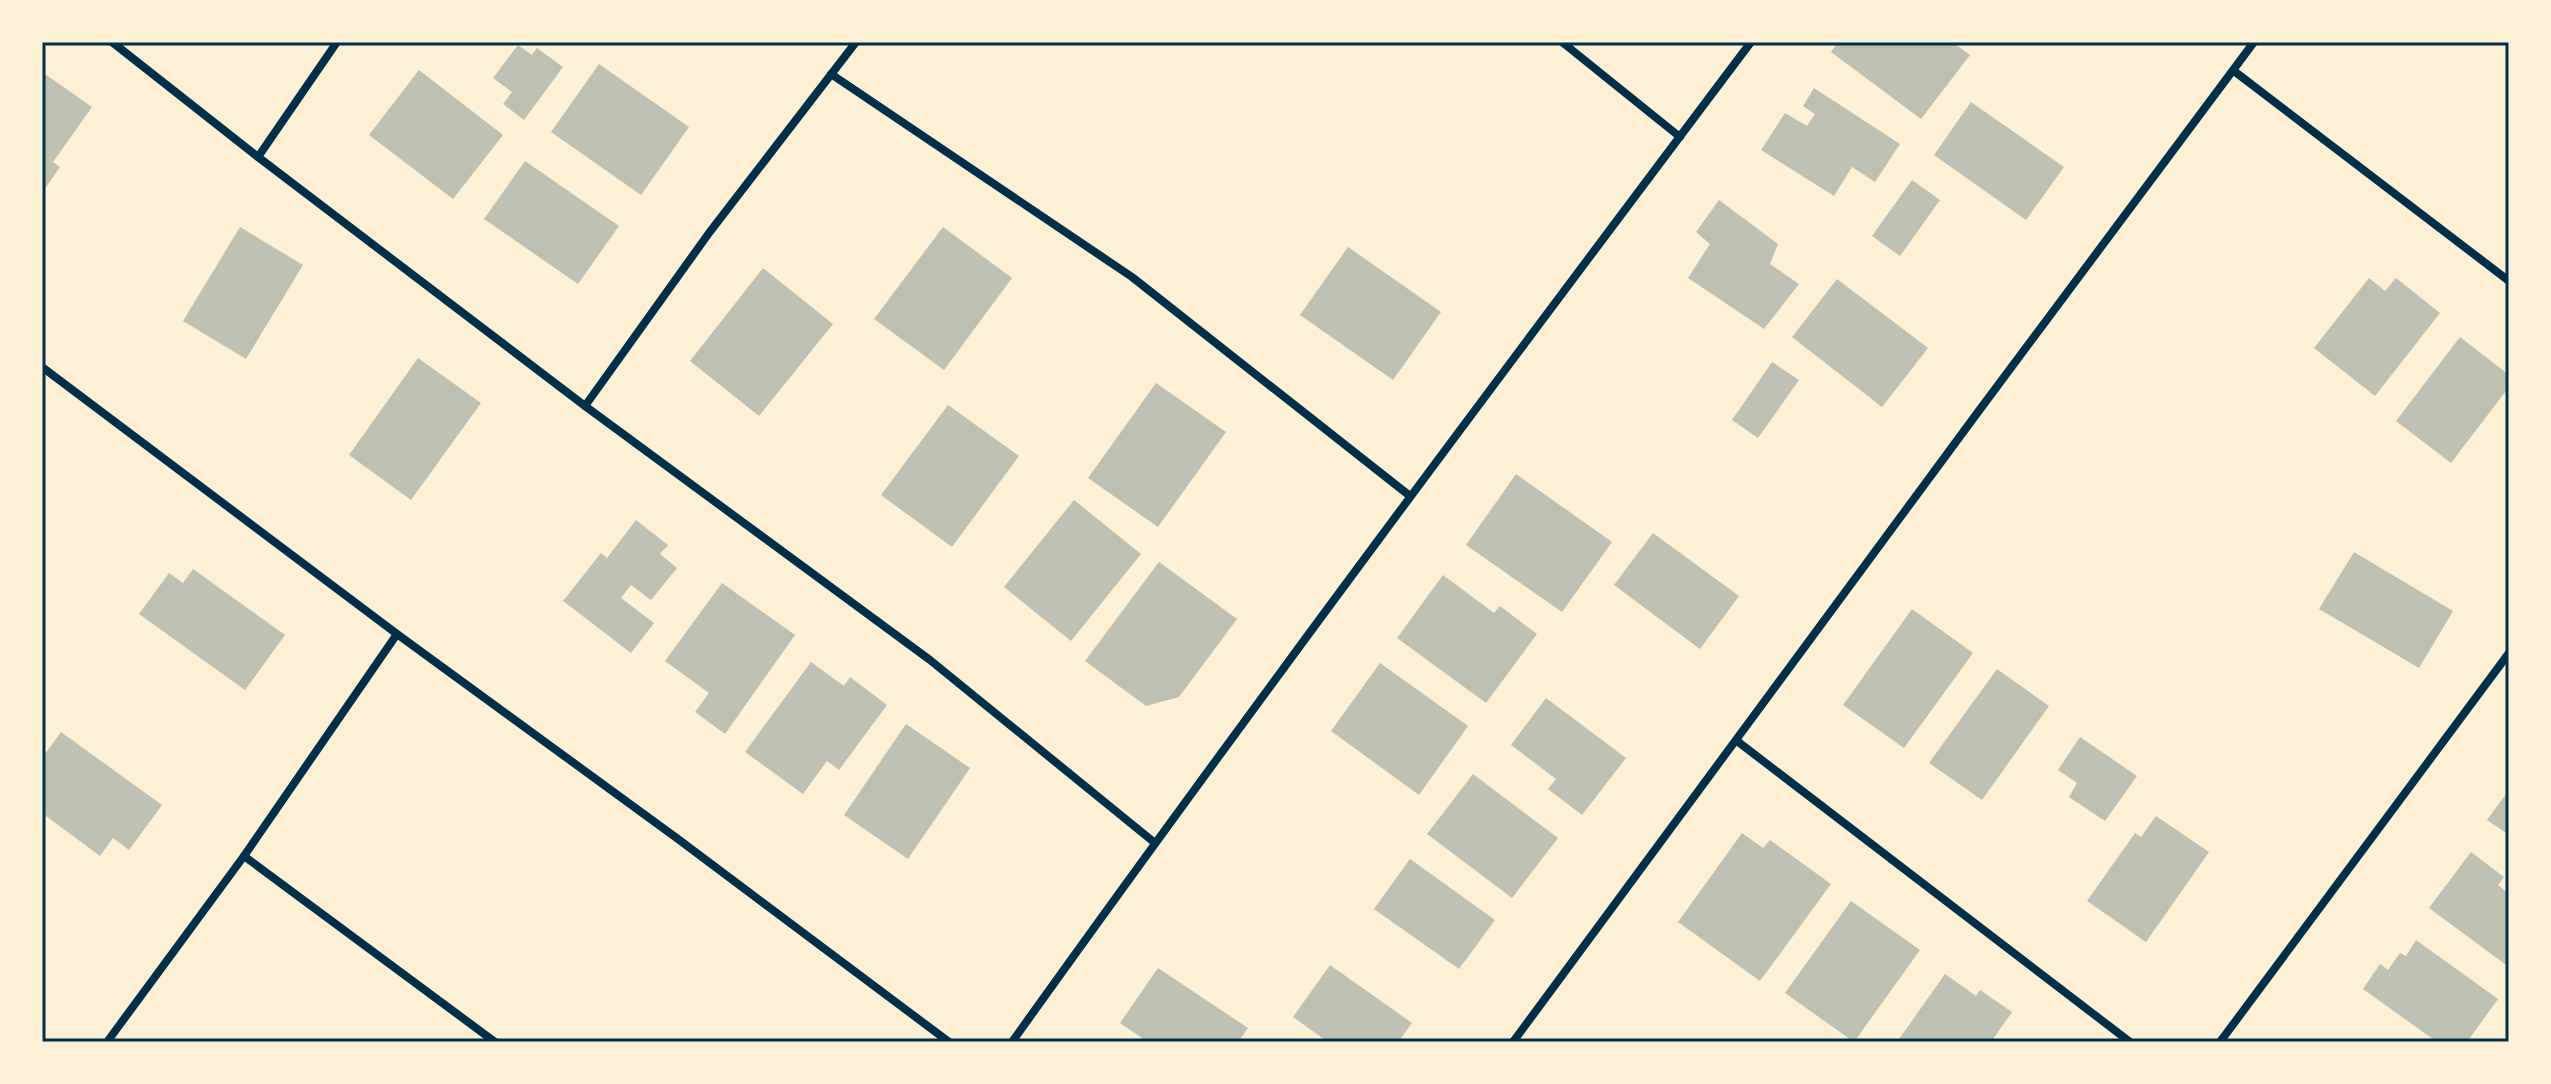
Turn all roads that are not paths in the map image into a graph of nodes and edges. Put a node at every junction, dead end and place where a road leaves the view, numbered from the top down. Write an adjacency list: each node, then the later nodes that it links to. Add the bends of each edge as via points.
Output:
1 (112, 42): 10 (street)
2 (337, 42): 10 (street)
3 (856, 42): 8 (street)
4 (1562, 42): 9 (street)
5 (1751, 42): 9 (street)
6 (2254, 42): 7 (street)
7 (2234, 71): 11 (street); 17 (street)
8 (831, 74): 13 (street); 14 (street, via 1132,277)
9 (1680, 137): 14 (street)
10 (258, 157): 13 (street)
11 (2509, 281)
12 (42, 367): 15 (street)
13 (585, 406): 18 (street, via 930,660)
14 (1410, 496): 18 (street)
15 (397, 634): 19 (street); 22 (street)
16 (2509, 653): 26 (street)
17 (1737, 741): 24 (street); 25 (street)
18 (1155, 843): 23 (street)
19 (244, 856): 20 (street); 21 (street)
20 (107, 1042)
21 (495, 1042)
22 (949, 1042)
23 (1012, 1042)
24 (1513, 1042)
25 (2130, 1042)
26 (2220, 1042)

